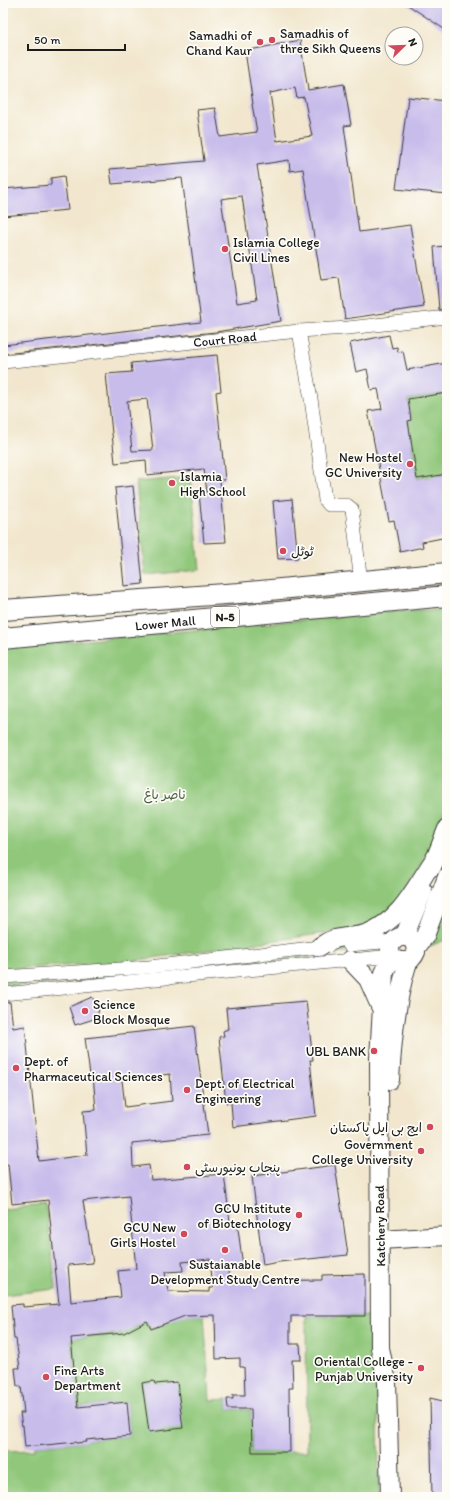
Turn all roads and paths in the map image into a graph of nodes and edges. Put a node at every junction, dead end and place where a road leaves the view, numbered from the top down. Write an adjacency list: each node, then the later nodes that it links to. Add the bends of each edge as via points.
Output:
1 (447, 317): 2 (street, Court Road)
2 (299, 331): 3 (street, Court Road); 5 (street, via 325,500 331,506 347,504 352,511)
3 (3, 362)
4 (447, 573): 5 (main road, Lower Mall / N-5)
5 (361, 582): 7 (main road, Lower Mall / N-5)
6 (447, 596): 8 (main road, Lower Mall / N-5)
7 (3, 610)
8 (3, 638)
9 (447, 829): 10 (main road, Katchery Road)
10 (436, 857): 12 (main road, via 406,903 389,921 365,934 334,939); 13 (main road, Katchery Road)
11 (447, 877): 13 (main road, Katchery Road, via 425,936)
12 (319, 947): 13 (street); 15 (street, via 150,967)
13 (401, 950): 14 (street); 17 (main road, Katchery Road, via 384,972); 19 (main road, via 401,988 391,1059)
14 (350, 960): 16 (street); 17 (main road, via 368,979)
15 (3, 977)
16 (3, 994)
17 (381, 1009): 19 (main road, Katchery Road, via 379,1058)
18 (447, 1236): 19 (main road)
19 (386, 1239): 20 (main road, via 392,1346 387,1382)
20 (390, 1497)

